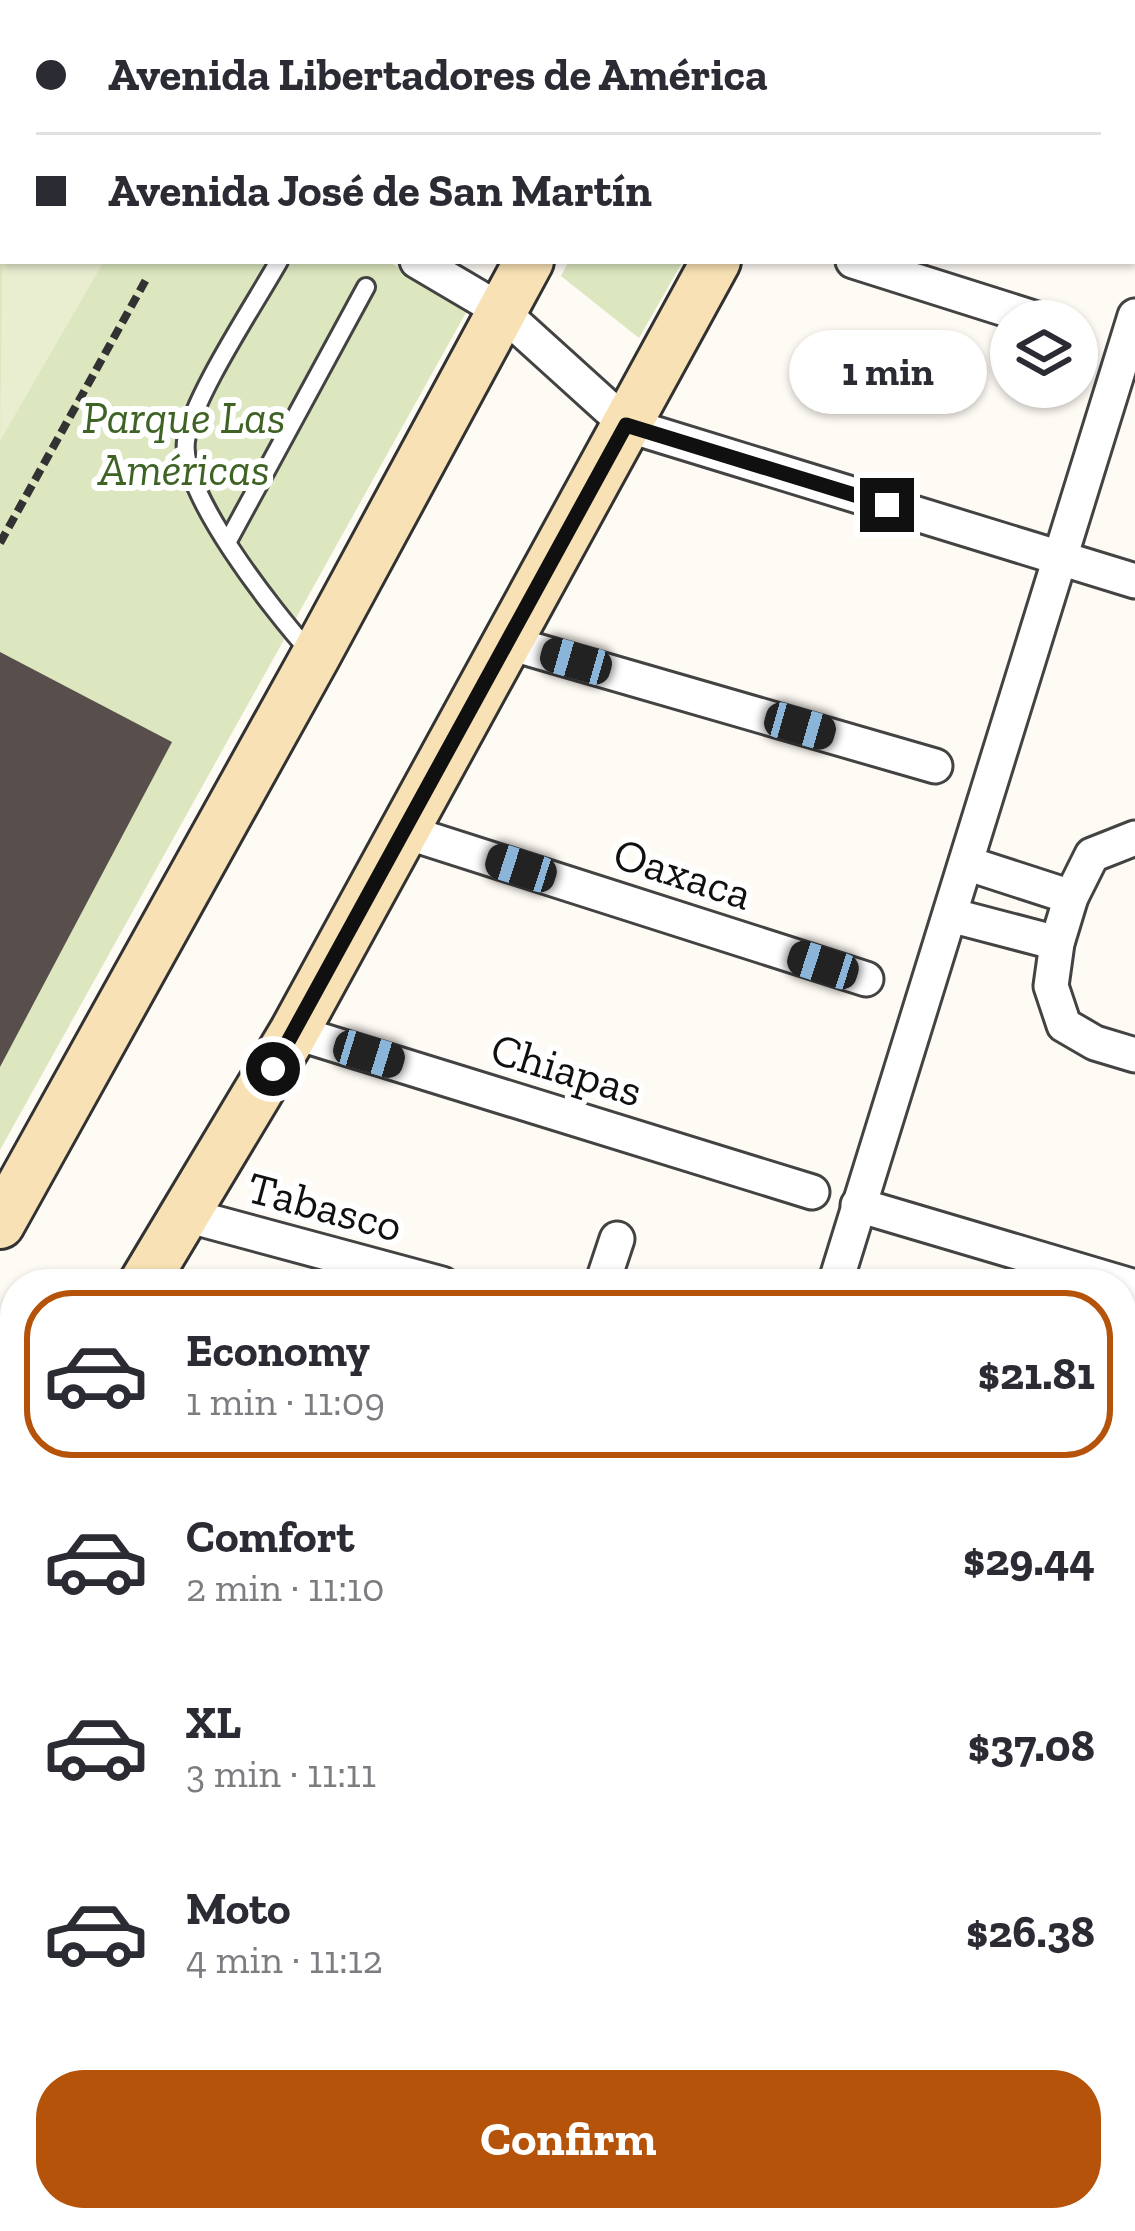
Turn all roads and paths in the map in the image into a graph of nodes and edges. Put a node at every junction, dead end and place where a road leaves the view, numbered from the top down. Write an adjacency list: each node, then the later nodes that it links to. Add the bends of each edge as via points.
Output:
1 (277, 264): 12 (lane, via 185,442 200,499)
2 (422, 264): 9 (street)
3 (527, 264): 9 (main road)
4 (714, 264): 11 (main road)
5 (862, 264): 8 (street)
6 (148, 276): 13 (path)
7 (366, 287): 12 (lane)
8 (990, 304)
9 (500, 310): 11 (street); 17 (main road)
10 (1135, 316): 14 (street)
11 (626, 425): 14 (street); 16 (main road)
12 (228, 542): 17 (lane)
13 (0, 543)
14 (1061, 559): 15 (street); 21 (street)
15 (1135, 581)
16 (506, 642): 18 (street); 19 (main road)
17 (315, 657): 31 (main road)
18 (935, 766)
19 (403, 831): 25 (street, Oaxaca); 26 (main road)
20 (1135, 838): 22 (street, via 1092,855)
21 (966, 863): 22 (street); 23 (street)
22 (1071, 897): 24 (street)
23 (950, 915): 24 (street); 29 (street)
24 (1057, 943): 27 (street, via 1051,986 1064,1025)
25 (866, 980)
26 (294, 1032): 28 (street, Chiapas); 30 (main road)
27 (1135, 1055)
28 (812, 1192)
29 (858, 1205): 36 (street); 37 (street)
30 (186, 1215): 33 (main road); 34 (street, Tabasco)
31 (0, 1224)
32 (617, 1239): 35 (street)
33 (152, 1269)
34 (386, 1269)
35 (607, 1269)
36 (839, 1269)
37 (1077, 1269)

